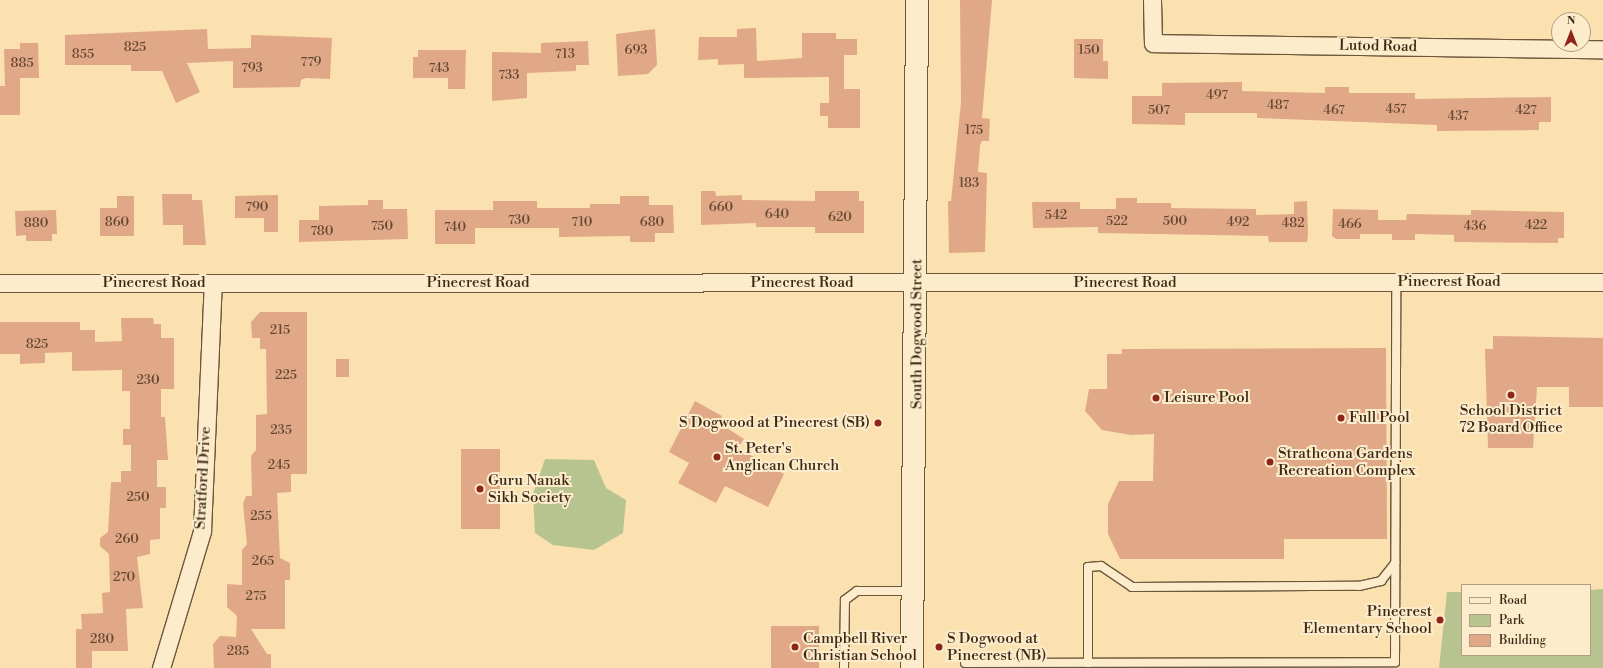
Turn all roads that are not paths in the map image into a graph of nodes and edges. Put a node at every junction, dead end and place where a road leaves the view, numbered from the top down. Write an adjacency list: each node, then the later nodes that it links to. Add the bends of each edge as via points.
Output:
1 (917, 0): 8 (main road, South Dogwood Street)
2 (1152, 0): 3 (street, Lutod Road, via 1153,43)
3 (1603, 49)
4 (1396, 282): 5 (street, Pinecrest Road); 8 (street, Pinecrest Road); 9 (lane)
5 (1603, 282)
6 (0, 283): 7 (street, Pinecrest Road)
7 (213, 283): 8 (street, Pinecrest Road); 13 (street, Stratford Drive, via 202,531)
8 (917, 283): 10 (main road, South Dogwood Street)
9 (1395, 563): 11 (lane, via 1395,662); 11 (lane, via 1381,580 1359,586 1132,587 1101,566 1088,567)
10 (914, 591): 14 (lane, via 857,591 845,600); 15 (main road, South Dogwood Street)
11 (1088, 663): 12 (lane)
12 (966, 664)
13 (161, 668)
14 (844, 668)
15 (912, 668)

